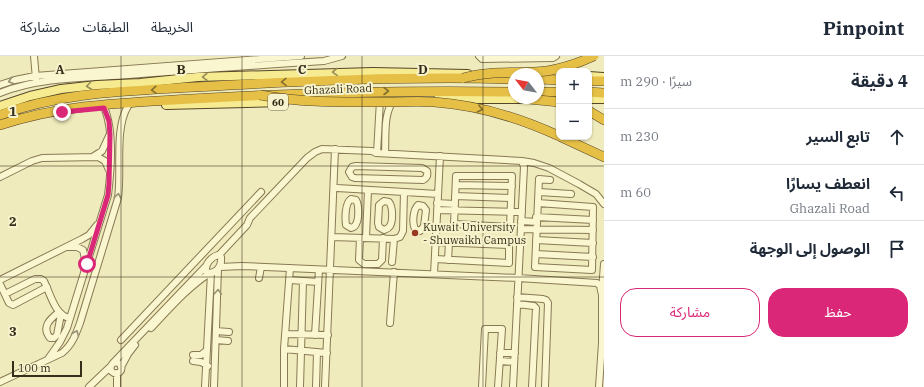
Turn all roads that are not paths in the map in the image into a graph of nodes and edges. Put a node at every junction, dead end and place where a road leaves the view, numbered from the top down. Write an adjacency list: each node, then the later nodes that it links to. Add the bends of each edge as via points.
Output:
1 (34, 56): 9 (street)
2 (301, 56): 9 (street)
3 (342, 56): 19 (street, via 324,61)
4 (480, 56): 5 (street, via 482,59)
5 (556, 56)
6 (594, 56): 13 (highway, bridge, via 556,69 480,74)
7 (508, 75): 37 (main road, Ghazali Road, one-way to 37, via 373,72 198,77 61,89)
8 (544, 75): 10 (main road)
9 (35, 76): 19 (street); 20 (street, one-way to 20)
10 (556, 76)
11 (592, 76): 12 (main road)
12 (604, 77)
13 (463, 78): 14 (highway, 60, bridge); 41 (highway, 60, one-way to 41, via 269,82 121,92 74,96)
14 (508, 79)
15 (544, 79): 16 (highway)
16 (556, 80)
17 (592, 81): 18 (highway)
18 (604, 81)
19 (36, 83): 27 (street)
20 (0, 85)
21 (468, 91): 22 (highway, 60); 28 (highway, 60, one-way to 21, bridge); 29 (highway)
22 (508, 92)
23 (544, 92): 24 (highway)
24 (556, 92)
25 (592, 92): 26 (highway)
26 (604, 92)
27 (0, 93)
28 (260, 95): 43 (highway, 60, via 76,107 23,117); 46 (highway, one-way to 46, bridge, via 279,99 433,102 462,105 527,122)
29 (508, 97)
30 (396, 99): 31 (main road, Ghazali Road / 60); 34 (main road, Ghazali Road / 60); 50 (street, via 389,106 387,115)
31 (556, 99)
32 (592, 99): 33 (main road)
33 (604, 99)
34 (380, 100): 38 (main road, Ghazali Road / 60); 49 (street)
35 (544, 101): 36 (highway, bridge)
36 (556, 102)
37 (0, 106)
38 (128, 106): 39 (main road, Ghazali Road / 60); 80 (street, one-way to 38, via 120,185 122,121)
39 (104, 108): 44 (main road, Ghazali Road / 60, via 62,112); 45 (street, via 109,121)
40 (592, 113): 42 (highway)
41 (0, 115)
42 (604, 120)
43 (0, 125)
44 (0, 129)
45 (110, 135): 51 (street, via 102,151); 55 (street)
46 (556, 135)
47 (566, 140): 53 (highway)
48 (337, 151): 49 (street); 61 (street); 72 (street, via 322,149 312,154); 92 (street, via 315,156); 97 (street)
49 (377, 153): 50 (street)
50 (385, 153): 52 (street)
51 (94, 156): 55 (street, via 105,160); 56 (street, via 42,158)
52 (440, 156): 54 (street); 66 (street)
53 (604, 158)
54 (522, 161): 74 (street); 75 (street, via 549,168 596,194)
55 (110, 173): 77 (street)
56 (0, 177)
57 (387, 179): 57 (street, via 423,180 428,173 422,168 356,166 350,170 350,175 355,178); 63 (street)
58 (550, 180): 65 (street, via 539,179)
59 (456, 185): 60 (street); 60 (street, via 456,176 512,176); 68 (street)
60 (512, 186): 69 (street)
61 (337, 188): 62 (street); 97 (street)
62 (368, 190): 63 (street); 76 (street)
63 (387, 191): 64 (street)
64 (404, 192): 66 (street); 84 (street)
65 (539, 192): 67 (street); 71 (street)
66 (438, 194): 70 (street)
67 (571, 194)
68 (455, 196): 69 (street); 73 (street)
69 (511, 201): 74 (street); 82 (street)
70 (437, 203): 73 (street); 79 (street)
71 (538, 203): 88 (street, via 593,207); 90 (street)
72 (263, 204): 92 (street); 93 (street, via 258,196)
73 (455, 204): 81 (street)
74 (522, 204): 83 (street)
75 (604, 204)
76 (367, 207): 78 (street); 87 (street)
77 (104, 208): 80 (street); 91 (street)
78 (379, 208)
79 (437, 210): 81 (street); 102 (street)
80 (114, 211): 138 (street)
81 (454, 211): 82 (street); 82 (street, via 454,224 510,227)
82 (511, 212): 83 (street)
83 (522, 212): 89 (street)
84 (403, 215): 85 (street); 100 (street, via 403,231 400,237)
85 (414, 216)
86 (357, 218): 87 (street)
87 (367, 219): 98 (street)
88 (593, 220): 90 (street); 95 (street)
89 (521, 221): 90 (street); 94 (street)
90 (537, 222): 94 (street); 95 (street); 101 (street)
91 (100, 223): 105 (street, via 89,235); 112 (street)
92 (247, 225): 96 (street)
93 (229, 226): 96 (street); 134 (street)
94 (521, 229): 125 (street)
95 (593, 230): 104 (street)
96 (238, 235): 107 (street)
97 (334, 236): 98 (street); 120 (street)
98 (363, 238): 99 (street); 99 (street, via 358,258 364,264 378,264 382,260)
99 (383, 238): 100 (street)
100 (394, 239): 111 (street, via 390,255)
101 (536, 240): 104 (street); 106 (street)
102 (435, 242): 103 (street); 109 (street)
103 (449, 243): 110 (street); 110 (street, via 509,245 509,263)
104 (593, 243): 108 (street)
105 (67, 247): 112 (street, via 83,250); 126 (street)
106 (536, 254): 108 (street); 108 (street, via 535,267 592,270)
107 (220, 256): 114 (street, via 216,255); 115 (street, via 230,263); 117 (street)
108 (592, 257)
109 (435, 259): 110 (street); 123 (street)
110 (448, 260)
111 (392, 262)
112 (87, 264): 135 (street)
113 (604, 264): 132 (street)
114 (206, 266): 122 (street, via 206,271); 136 (street)
115 (242, 266): 116 (street); 117 (street)
116 (260, 267): 118 (street); 124 (street)
117 (219, 268): 122 (street); 140 (street, one-way to 117)
118 (290, 268): 119 (street); 127 (street)
119 (319, 270): 120 (street); 129 (street)
120 (332, 270): 121 (street); 148 (street); 178 (street)
121 (394, 272): 123 (street); 142 (street)
122 (210, 273): 139 (street); 167 (street, via 182,296 132,348)
123 (434, 274): 125 (street)
124 (260, 278)
125 (518, 278): 132 (street, via 594,283 599,284); 137 (street)
126 (0, 280)
127 (290, 280): 128 (street); 145 (street)
128 (303, 281): 129 (street); 146 (street)
129 (318, 282): 147 (street)
130 (0, 284): 133 (street)
131 (47, 287): 133 (street, via 37,278); 133 (street, via 13,305 9,303); 141 (street, via 60,313)
132 (602, 291): 152 (street)
133 (5, 294)
134 (165, 294): 136 (street); 149 (street)
135 (76, 298): 138 (street); 141 (street)
136 (172, 301): 164 (street)
137 (517, 301): 159 (street); 182 (street, via 531,304 536,308); 183 (street, via 542,299 548,303)
138 (86, 302): 161 (street, one-way to 138, via 62,353 69,346)
139 (208, 310): 140 (street); 154 (street)
140 (217, 312): 143 (street)
141 (70, 318): 161 (street, via 60,342)
142 (390, 323)
143 (216, 331): 144 (street); 150 (street)
144 (229, 332)
145 (285, 334): 146 (street); 153 (street)
146 (302, 334): 147 (street); 155 (street)
147 (315, 335): 148 (street)
148 (328, 335): 160 (street)
149 (121, 340)
150 (216, 340): 151 (street); 166 (street)
151 (228, 341)
152 (603, 343): 156 (street)
153 (284, 349): 155 (street); 175 (street)
154 (207, 350): 165 (street); 165 (street, via 193,358)
155 (301, 351): 157 (street); 176 (street)
156 (603, 351): 184 (street)
157 (317, 352): 160 (street); 177 (street)
158 (500, 353): 159 (street); 162 (street); 179 (street, via 502,330 485,329)
159 (515, 353): 163 (street)
160 (327, 354): 178 (street)
161 (48, 358): 169 (street)
162 (500, 361): 163 (street); 180 (street)
163 (514, 362): 181 (street)
164 (112, 364): 167 (street, via 117,363); 168 (street, via 110,370); 170 (street)
165 (206, 364): 166 (street); 173 (street)
166 (215, 365): 174 (street)
167 (121, 367): 168 (street, via 120,371)
168 (115, 373): 171 (street, via 106,376); 172 (street)
169 (2, 380)
170 (89, 387)
171 (95, 387)
172 (117, 387)
173 (206, 387)
174 (214, 387)
175 (284, 387)
176 (300, 387)
177 (316, 387)
178 (326, 387)
179 (482, 387)
180 (498, 387)
181 (513, 387)
182 (532, 387)
183 (544, 387)
184 (599, 387)

